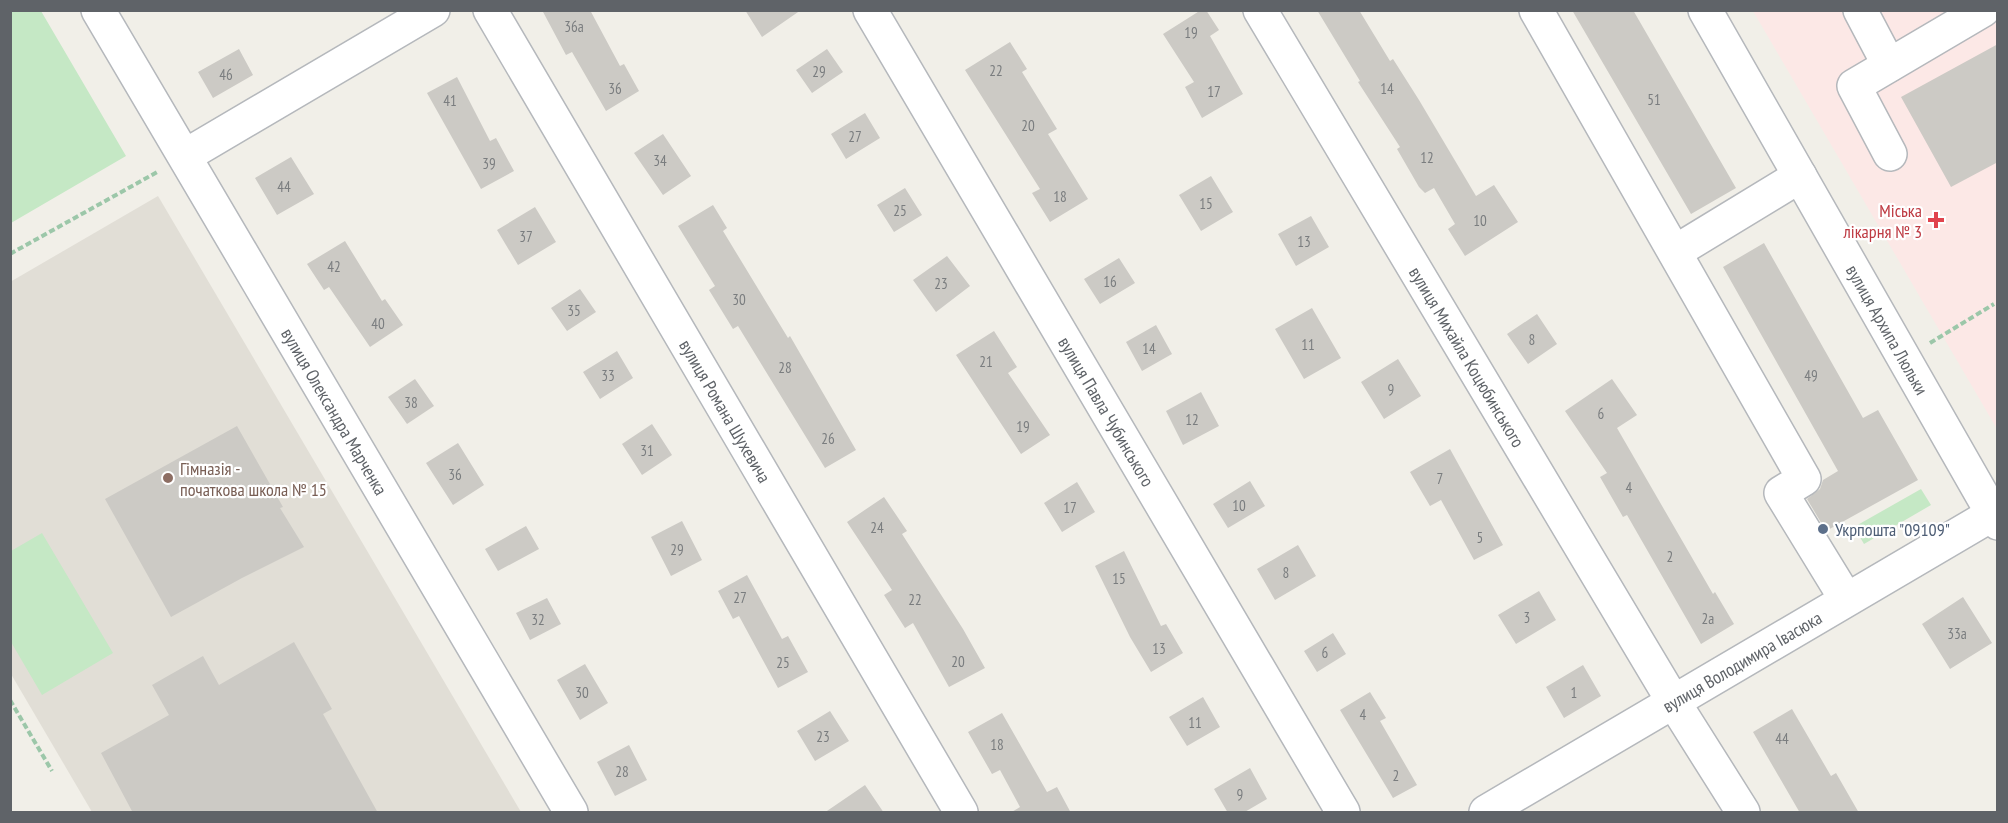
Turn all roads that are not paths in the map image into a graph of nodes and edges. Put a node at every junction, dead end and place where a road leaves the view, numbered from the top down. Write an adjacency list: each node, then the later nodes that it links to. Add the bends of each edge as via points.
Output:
1 (98, 10): 12 (street, вулиця Олександра Марченка)
2 (433, 10): 12 (street)
3 (490, 10): 19 (street, вулиця Романа Шухевича)
4 (870, 10): 20 (street, вулиця Павла Чубинського)
5 (1260, 10): 17 (street, вулиця Михайла Коцюбинського)
6 (1536, 10): 14 (street)
7 (1705, 10): 13 (street, вулиця Архипа Люльки)
8 (1860, 10): 10 (street)
9 (1983, 10): 10 (street)
10 (1889, 65): 11 (street, via 1854,86)
11 (1890, 154)
12 (185, 156): 18 (street, вулиця Олександра Марченка)
13 (1800, 176): 14 (street); 15 (street, вулиця Архипа Люльки)
14 (1675, 252): 16 (street, via 1803,479 1781,493)
15 (1996, 516): 16 (street, вулиця Володимира Івасюка)
16 (1846, 599): 17 (street, вулиця Володимира Івасюка)
17 (1673, 701): 21 (street, вулиця Володимира Івасюка); 22 (street, вулиця Михайла Коцюбинського)
18 (571, 813)
19 (961, 813)
20 (1343, 813)
21 (1486, 813)
22 (1743, 813)

